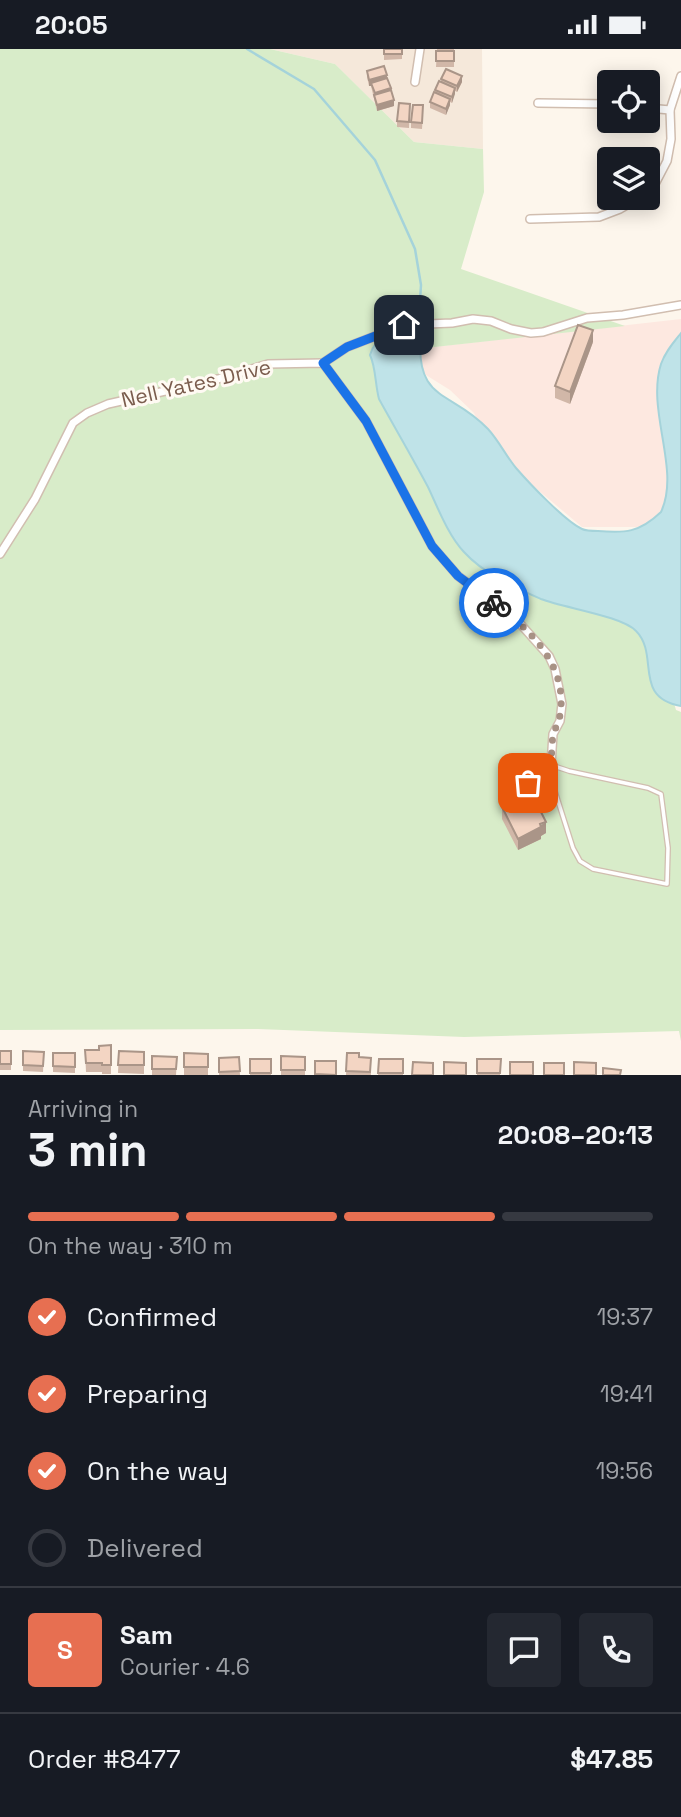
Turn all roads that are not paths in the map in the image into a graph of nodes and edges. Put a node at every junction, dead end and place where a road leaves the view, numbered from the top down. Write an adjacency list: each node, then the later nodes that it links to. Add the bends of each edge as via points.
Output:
1 (420, 49): 3 (street)
2 (681, 76): 7 (street)
3 (415, 82)
4 (538, 103): 5 (street)
5 (597, 104)
6 (660, 109): 7 (street)
7 (670, 110): 8 (street, via 671,139)
8 (660, 174)
9 (617, 210): 10 (street, via 599,217)
10 (530, 219)
11 (681, 305): 12 (street, via 587,318 531,333 473,319 404,325 347,347)
12 (323, 363): 13 (street, Nell Yates Drive, via 268,364 87,413 73,423 35,499); 14 (street, via 366,421 432,546 458,576 515,618 549,656 562,704 553,734)
13 (0, 554)
14 (551, 765): 14 (lane, via 551,779 579,861 593,869 667,884 661,794); 15 (lane)
15 (514, 797)

